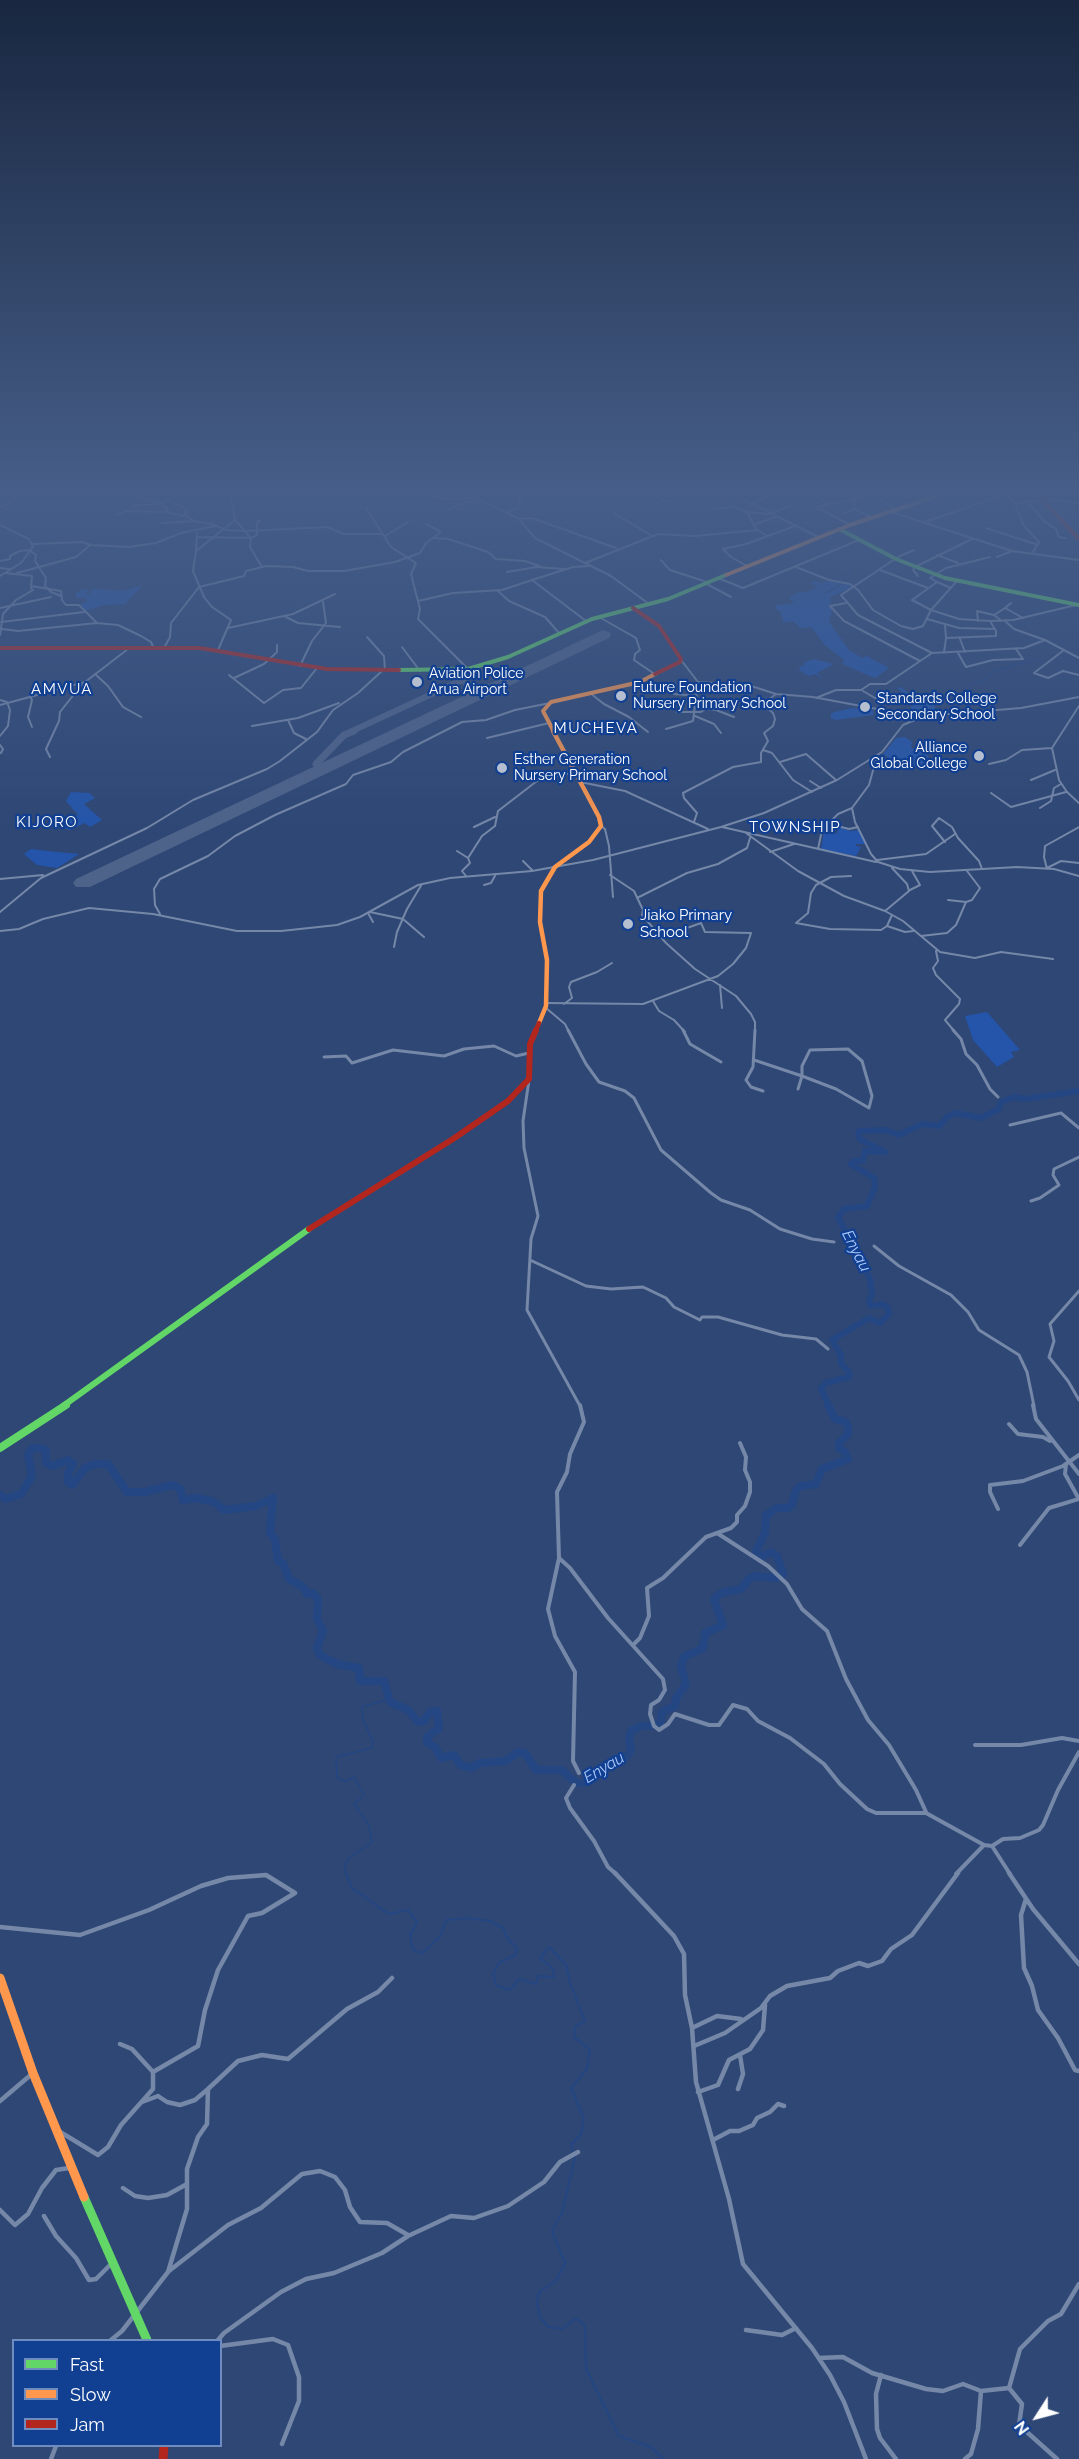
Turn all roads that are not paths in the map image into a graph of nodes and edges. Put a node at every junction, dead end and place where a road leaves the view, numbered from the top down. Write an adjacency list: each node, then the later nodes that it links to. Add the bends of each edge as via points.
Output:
1 (9, 607): 17 (street); 27 (street)
2 (80, 607): 21 (street)
3 (186, 607): 48 (street, via 171,624)
4 (212, 607): 36 (street, via 231,620)
5 (307, 607): 23 (street)
6 (325, 607): 34 (street)
7 (418, 607): 64 (street, via 418,619)
8 (522, 607): 39 (street, via 544,617)
9 (567, 607): 28 (street)
10 (638, 607): 18 (street)
11 (831, 607): 61 (street, via 841,618)
12 (850, 607): 55 (street, via 858,615)
13 (870, 607): 26 (street, via 901,626 919,629)
14 (925, 607): 20 (street)
15 (934, 607): 20 (street)
16 (1071, 607): 25 (street)
17 (0, 608)
18 (633, 608): 24 (street); 59 (street, via 659,626)
19 (1005, 608): 22 (street); 25 (street)
20 (931, 610): 26 (street); 29 (street)
21 (84, 612): 27 (street); 32 (street)
22 (994, 615): 29 (street, via 977,611); 31 (street)
23 (284, 616): 34 (street, via 298,623); 36 (street)
24 (597, 617): 28 (street); 69 (street, via 636,638 639,650 634,660)
25 (1023, 618): 31 (street)
26 (927, 619): 33 (street)
27 (0, 620): 37 (street)
28 (586, 621): 39 (street)
29 (978, 621): 30 (street)
30 (990, 621): 31 (street); 38 (street)
31 (1004, 621): 44 (street, via 1014,629)
32 (97, 623): 37 (street, via 18,631); 50 (street, via 123,627 151,642)
33 (946, 625): 38 (street); 42 (street)
34 (324, 626): 35 (street); 62 (street)
35 (340, 627)
36 (228, 628): 52 (street)
37 (1, 629): 40 (street)
38 (995, 629): 43 (street, via 997,635 993,637)
39 (560, 633): 64 (street)
40 (0, 635)
41 (367, 637): 65 (street, via 384,656)
42 (946, 638): 43 (street); 56 (street)
43 (960, 639): 54 (street)
44 (1045, 640): 51 (street); 53 (street)
45 (277, 645): 60 (street, via 278,651)
46 (402, 647): 66 (street)
47 (0, 648): 49 (street)
48 (164, 648): 50 (street); 52 (street)
49 (128, 649): 50 (street); 67 (street)
50 (154, 649)
51 (1016, 649): 54 (street); 57 (street, via 1023,659 991,660 966,667)
52 (218, 650): 60 (street)
53 (1064, 650): 58 (street); 70 (street, via 1034,672 1048,678 1063,671)
54 (965, 652): 57 (street)
55 (932, 653): 56 (street); 61 (street)
56 (944, 653): 57 (street)
57 (958, 653)
58 (1079, 658)
59 (681, 660): 69 (street); 73 (street)
60 (267, 661): 62 (street); 71 (street)
61 (920, 661): 74 (street, via 889,682 870,684)
62 (300, 666): 63 (street)
63 (317, 668): 65 (street); 71 (street, via 300,688 284,690 264,703)
64 (468, 669): 66 (street)
65 (384, 670): 66 (street); 84 (street)
66 (420, 671)
67 (95, 674): 72 (street); 93 (street, via 123,707)
68 (229, 675): 71 (street)
69 (656, 675): 75 (street)
70 (1079, 675)
71 (234, 678)
72 (85, 682): 78 (street); 114 (street, via 60,712 46,749)
73 (698, 682): 77 (street, via 748,685); 79 (street)
74 (861, 690): 81 (street, via 836,690); 86 (street, via 874,698)
75 (590, 693): 85 (street); 103 (street)
76 (674, 694): 79 (street)
77 (776, 694): 81 (street); 105 (street, via 763,704 775,719)
78 (30, 696): 83 (street); 100 (street, via 28,717)
79 (696, 696): 89 (street)
80 (1079, 697): 96 (street, via 1037,706 932,714)
81 (816, 698): 96 (street)
82 (0, 700): 83 (street)
83 (7, 702): 87 (street); 106 (street, via 9,721)
84 (344, 702): 97 (street); 108 (street)
85 (551, 702): 98 (street, via 543,711); 180 (street, via 486,720 462,722 400,753 391,762 353,775 345,785 234,837 157,883 154,893)
86 (894, 702)
87 (0, 705)
88 (1079, 706): 110 (street)
89 (695, 707): 90 (street); 91 (street)
90 (705, 709): 91 (street); 95 (street)
91 (694, 711): 92 (street); 94 (street)
92 (677, 712)
93 (141, 717)
94 (694, 717): 101 (street, via 691,722); 104 (street, via 714,724)
95 (734, 717)
96 (914, 719): 113 (street, via 903,725)
97 (288, 720): 99 (street); 108 (street, via 294,733)
98 (549, 723): 107 (street); 118 (street)
99 (252, 726)
100 (32, 727)
101 (666, 729)
102 (759, 731): 105 (street)
103 (648, 732)
104 (721, 733)
105 (764, 733): 111 (street, via 768,741)
106 (0, 736)
107 (487, 738)
108 (308, 739): 163 (street, via 269,768 201,796 147,828)
109 (0, 745): 112 (street)
110 (1052, 748): 116 (street, via 1022,750); 117 (street)
111 (763, 750): 115 (street); 133 (street, via 759,762 733,767 683,793 697,813)
112 (1, 753)
113 (877, 755): 119 (street); 130 (street, via 869,785)
114 (50, 758)
115 (780, 762): 119 (street, via 806,754); 125 (street, via 793,780)
116 (989, 764)
117 (1056, 770): 120 (street); 123 (street)
118 (575, 772): 121 (street); 132 (street, via 537,781)
119 (837, 780): 124 (street)
120 (1030, 780)
121 (579, 781): 133 (street, via 626,791); 135 (street)
122 (810, 781): 124 (street)
123 (1061, 784): 126 (street); 128 (street, via 1054,788)
124 (822, 788): 125 (street)
125 (813, 792): 137 (street, via 777,809)
126 (1067, 792): 128 (street); 129 (street)
127 (991, 793): 128 (street, via 1011,807)
128 (1054, 795): 131 (street)
129 (1079, 803)
130 (852, 808): 134 (street, via 838,814); 138 (street)
131 (1040, 808)
132 (495, 817): 136 (street); 150 (street, via 495,825 482,836)
133 (694, 822): 140 (street)
134 (829, 824): 138 (street); 146 (street, via 822,830)
135 (601, 826): 149 (street, via 606,831); 154 (street, via 589,842)
136 (474, 827)
137 (721, 827): 140 (street); 141 (street)
138 (858, 827): 152 (street)
139 (1079, 827): 156 (street, via 1045,846)
140 (710, 829): 149 (street)
141 (746, 833): 143 (street); 145 (street)
142 (955, 834): 144 (street); 144 (street, via 948,823 936,820 932,826); 157 (street, via 979,860)
143 (750, 838): 148 (street); 173 (street, via 747,848 722,862 681,875)
144 (945, 842): 152 (street, via 926,854)
145 (796, 844): 146 (street); 148 (street)
146 (818, 849): 152 (street)
147 (457, 851): 150 (street)
148 (770, 852): 168 (street)
149 (610, 856): 154 (street); 162 (street)
150 (468, 858): 164 (street, via 470,863 462,871)
151 (523, 861): 158 (street)
152 (877, 861): 155 (street)
153 (1079, 863): 156 (street, via 1061,861)
154 (555, 867): 158 (street); 196 (street, via 539,900 547,960)
155 (892, 867): 159 (street); 171 (street)
156 (1047, 868): 157 (street); 166 (street)
157 (982, 869): 160 (street)
158 (532, 871): 161 (street)
159 (912, 871): 160 (street); 171 (street, via 920,885)
160 (967, 871): 175 (street, via 980,888)
161 (496, 874): 164 (street); 170 (street)
162 (610, 875): 172 (street); 173 (street, via 634,891)
163 (46, 876): 167 (street); 177 (street)
164 (466, 876): 169 (street)
165 (851, 876): 168 (street)
166 (1079, 876)
167 (0, 879)
168 (820, 882): 176 (street, via 844,896); 183 (street, via 811,891 808,913 796,923 830,929 880,930)
169 (422, 884): 178 (street); 181 (street)
170 (484, 885)
171 (909, 890): 176 (street)
172 (613, 897)
173 (637, 898): 186 (street, via 642,915)
174 (948, 900): 175 (street)
175 (966, 902): 187 (street, via 949,932)
176 (885, 911): 179 (street)
177 (0, 912)
178 (369, 912): 180 (street, via 337,925 281,931 228,930); 181 (street); 182 (street)
179 (892, 915): 183 (street); 185 (street)
180 (161, 916): 184 (street, via 90,908)
181 (403, 918): 188 (street); 189 (street)
182 (373, 922)
183 (887, 926): 185 (street)
184 (0, 931)
185 (913, 931): 187 (street)
186 (659, 932): 193 (street, via 666,943); 193 (street, via 700,923 710,933 751,933 748,946 733,964)
187 (921, 936): 190 (street)
188 (424, 937)
189 (394, 947)
190 (936, 949): 191 (street, via 970,957 1001,952); 207 (street, via 938,961 933,969 960,999 945,1020)
191 (1053, 959)
192 (612, 963): 197 (street, via 572,982 572,998)
193 (711, 979): 194 (street); 195 (street)
194 (720, 985): 198 (street); 201 (street, via 738,997 754,1018)
195 (652, 1001): 197 (street, via 636,1006); 202 (street, via 687,1034 690,1044)
196 (546, 1005): 197 (street); 199 (street); 212 (street, via 565,1024 599,1082 634,1098 661,1150 711,1193 780,1229)
197 (563, 1005)
198 (722, 1008)
199 (529, 1053): 200 (street, via 516,1056 494,1046 444,1056 392,1050 352,1063 346,1056); 204 (street)
200 (324, 1057)
201 (753, 1060): 203 (street); 206 (street, via 747,1080 751,1087)
202 (721, 1062)
203 (802, 1076): 203 (street, via 836,1089 869,1108 872,1096 864,1067 851,1049 810,1050); 205 (street)
204 (529, 1079): 214 (street, via 524,1148 538,1216); 221 (street, via 508,1101 394,1178 303,1232 77,1397)
205 (798, 1089)
206 (763, 1091)
207 (998, 1097)
208 (1010, 1125): 209 (street, via 1061,1113)
209 (1079, 1128)
210 (1079, 1157): 211 (street, via 1054,1169 1059,1185)
211 (1031, 1201)
212 (834, 1242)
213 (874, 1246): 219 (street, via 898,1266 951,1295 979,1330 1019,1355 1027,1372 1036,1419)
214 (530, 1260): 216 (street, via 586,1286 643,1287 700,1320 718,1317 782,1335 816,1339); 229 (street, via 527,1310 579,1402 584,1422 557,1492)
215 (1079, 1291): 217 (street, via 1050,1323 1054,1341 1049,1358)
216 (828, 1349)
217 (1079, 1400)
218 (1009, 1424): 219 (street, via 1017,1434)
219 (1052, 1442): 223 (street)
220 (740, 1443): 227 (street, via 746,1457 750,1492 734,1525)
221 (0, 1448)
222 (1079, 1455): 223 (street)
223 (1071, 1462): 224 (street); 225 (street)
224 (1066, 1464): 226 (street, via 1023,1481 990,1485); 228 (street, via 1065,1474 1079,1499 1049,1508)
225 (1079, 1474)
226 (998, 1509)
227 (717, 1533): 230 (street, via 706,1537 647,1588 649,1616); 236 (street, via 768,1566 787,1584 802,1609 827,1631 868,1720 889,1745)
228 (1020, 1545)
229 (559, 1558): 230 (street); 234 (street, via 548,1609 555,1636 575,1672 573,1761)
230 (634, 1644): 236 (street, via 663,1679 665,1690 651,1705 650,1714 659,1730 675,1714 719,1725 733,1705 747,1708 758,1721 790,1738 824,1764 867,1809 890,1815)
231 (1079, 1741): 232 (street, via 1062,1738 1021,1745)
232 (975, 1745)
233 (1079, 1752): 238 (street, via 1040,1830 1020,1838 1003,1839)
234 (579, 1773)
235 (574, 1785): 246 (street, via 566,1798 570,1808 608,1867 674,1936 684,1954 685,1995)
236 (926, 1813): 237 (street)
237 (984, 1845): 238 (street); 244 (street, via 951,1880 912,1935 891,1949 882,1961 868,1966 859,1963 830,1978 787,1986)
238 (992, 1846): 239 (street)
239 (1026, 1899): 241 (street); 250 (street, via 1022,1915 1024,1968 1038,2010)
240 (0, 1927): 251 (street, via 80,1935 201,1886 237,1877 266,1875 295,1893 262,1913 248,1916 218,1970 198,2046)
241 (1079, 1964)
242 (0, 1978): 252 (street)
243 (392, 1978): 254 (street, via 378,1992 347,2009 288,2059 262,2055 237,2061)
244 (767, 2001): 245 (street); 249 (street, via 763,2030 749,2050)
245 (742, 2019): 246 (street, via 717,2016); 248 (street, via 725,2033)
246 (692, 2028): 248 (street)
247 (120, 2044): 251 (street, via 132,2049)
248 (694, 2046): 255 (street)
249 (740, 2055): 253 (street, via 743,2074); 255 (street, via 729,2060 718,2085)
250 (1079, 2071)
251 (153, 2072): 257 (street, via 153,2089)
252 (33, 2073): 256 (street); 259 (street)
253 (738, 2089)
254 (208, 2090): 257 (street, via 195,2100 180,2104 158,2096); 263 (street, via 207,2124 187,2169)
255 (698, 2092): 260 (street)
256 (0, 2101)
257 (140, 2102): 259 (street, via 98,2155)
258 (784, 2106): 260 (street, via 778,2104 753,2125)
259 (54, 2128): 262 (street)
260 (713, 2140): 272 (street, via 743,2264)
261 (578, 2152): 267 (street, via 508,2206 474,2218 452,2216)
262 (71, 2168): 265 (street, via 56,2170 28,2214 15,2225); 268 (street)
263 (187, 2184): 264 (street, via 167,2195 148,2198); 269 (street, via 186,2209)
264 (123, 2188)
265 (0, 2210)
266 (44, 2216): 268 (street, via 89,2280)
267 (408, 2236): 269 (street, via 387,2223 360,2222 335,2177 320,2171 302,2174 277,2197 228,2225); 276 (street, via 382,2253 281,2292)
268 (112, 2262): 271 (street)
269 (168, 2272): 271 (street)
270 (1079, 2284): 280 (street, via 1061,2314 1048,2321 1020,2349)
271 (135, 2313): 274 (street); 275 (street)
272 (796, 2328): 273 (street, via 782,2335); 278 (street)
273 (746, 2330)
274 (112, 2339)
275 (147, 2339)
276 (219, 2339)
277 (222, 2346): 282 (street, via 273,2339 288,2344 299,2378 299,2402)
278 (819, 2358): 279 (street, via 843,2357); 283 (street, via 844,2402)
279 (881, 2375): 281 (street, via 926,2389 943,2391 963,2384); 284 (street, via 876,2394 878,2429)
280 (1009, 2388): 281 (street); 286 (street, via 1022,2404 1019,2425)
281 (981, 2391): 285 (street, via 978,2429 971,2454)
282 (282, 2444)
283 (866, 2459)
284 (896, 2459)
285 (965, 2459)
286 (1057, 2459)

